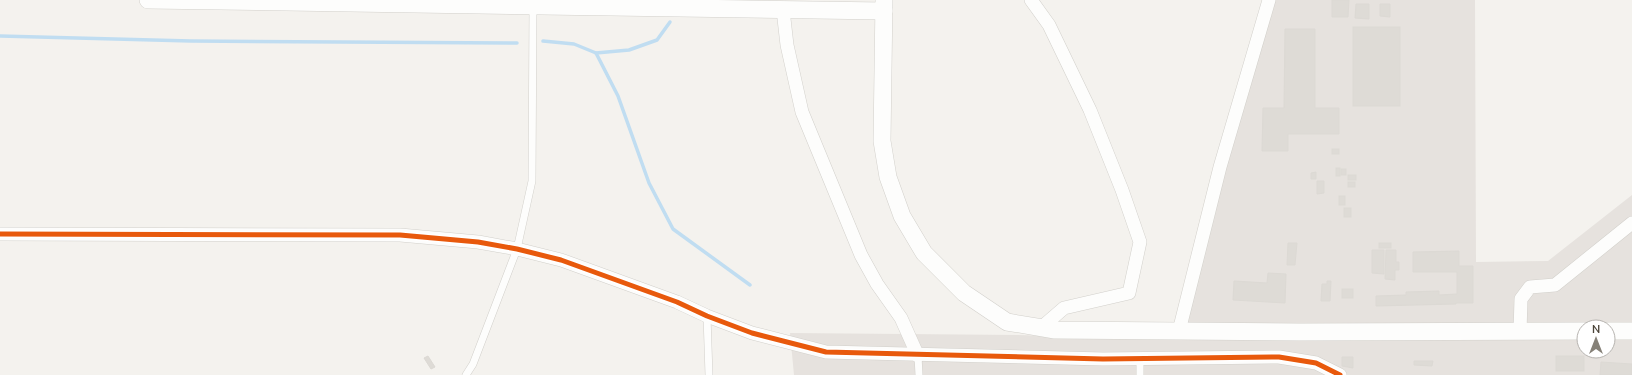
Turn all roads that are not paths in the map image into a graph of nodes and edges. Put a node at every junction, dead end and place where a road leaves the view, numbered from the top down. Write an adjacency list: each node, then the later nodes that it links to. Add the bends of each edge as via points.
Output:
1 (148, 0): 4 (street)
2 (1031, 0): 13 (street, via 1049,25 1090,110 1140,242 1129,293 1064,308)
3 (1268, 0): 14 (street, via 1220,167)
4 (314, 1): 7 (street)
5 (637, 4): 7 (street); 8 (street)
6 (884, 5): 8 (street); 13 (street, via 882,142 888,177 902,216 924,253 964,293 1007,322)
7 (533, 6): 11 (lane, via 532,181)
8 (783, 10): 19 (street, via 787,46 802,112 861,255 901,318)
9 (1632, 223): 18 (street, via 1555,285 1530,287 1521,299)
10 (0, 234): 11 (street, via 400,235 478,242)
11 (517, 249): 12 (street, via 561,260 677,302); 21 (lane, via 473,364)
12 (707, 316): 19 (street, via 752,333 826,352); 22 (lane)
13 (1042, 327): 14 (street, via 1056,330)
14 (1178, 330): 18 (street)
15 (1576, 331): 18 (street)
16 (1616, 331): 17 (street)
17 (1632, 331)
18 (1520, 332)
19 (918, 356): 20 (street); 23 (lane)
20 (1140, 359): 24 (lane); 25 (street, via 1279,357 1316,363)
21 (466, 375)
22 (709, 375)
23 (919, 375)
24 (1140, 375)
25 (1340, 375)

